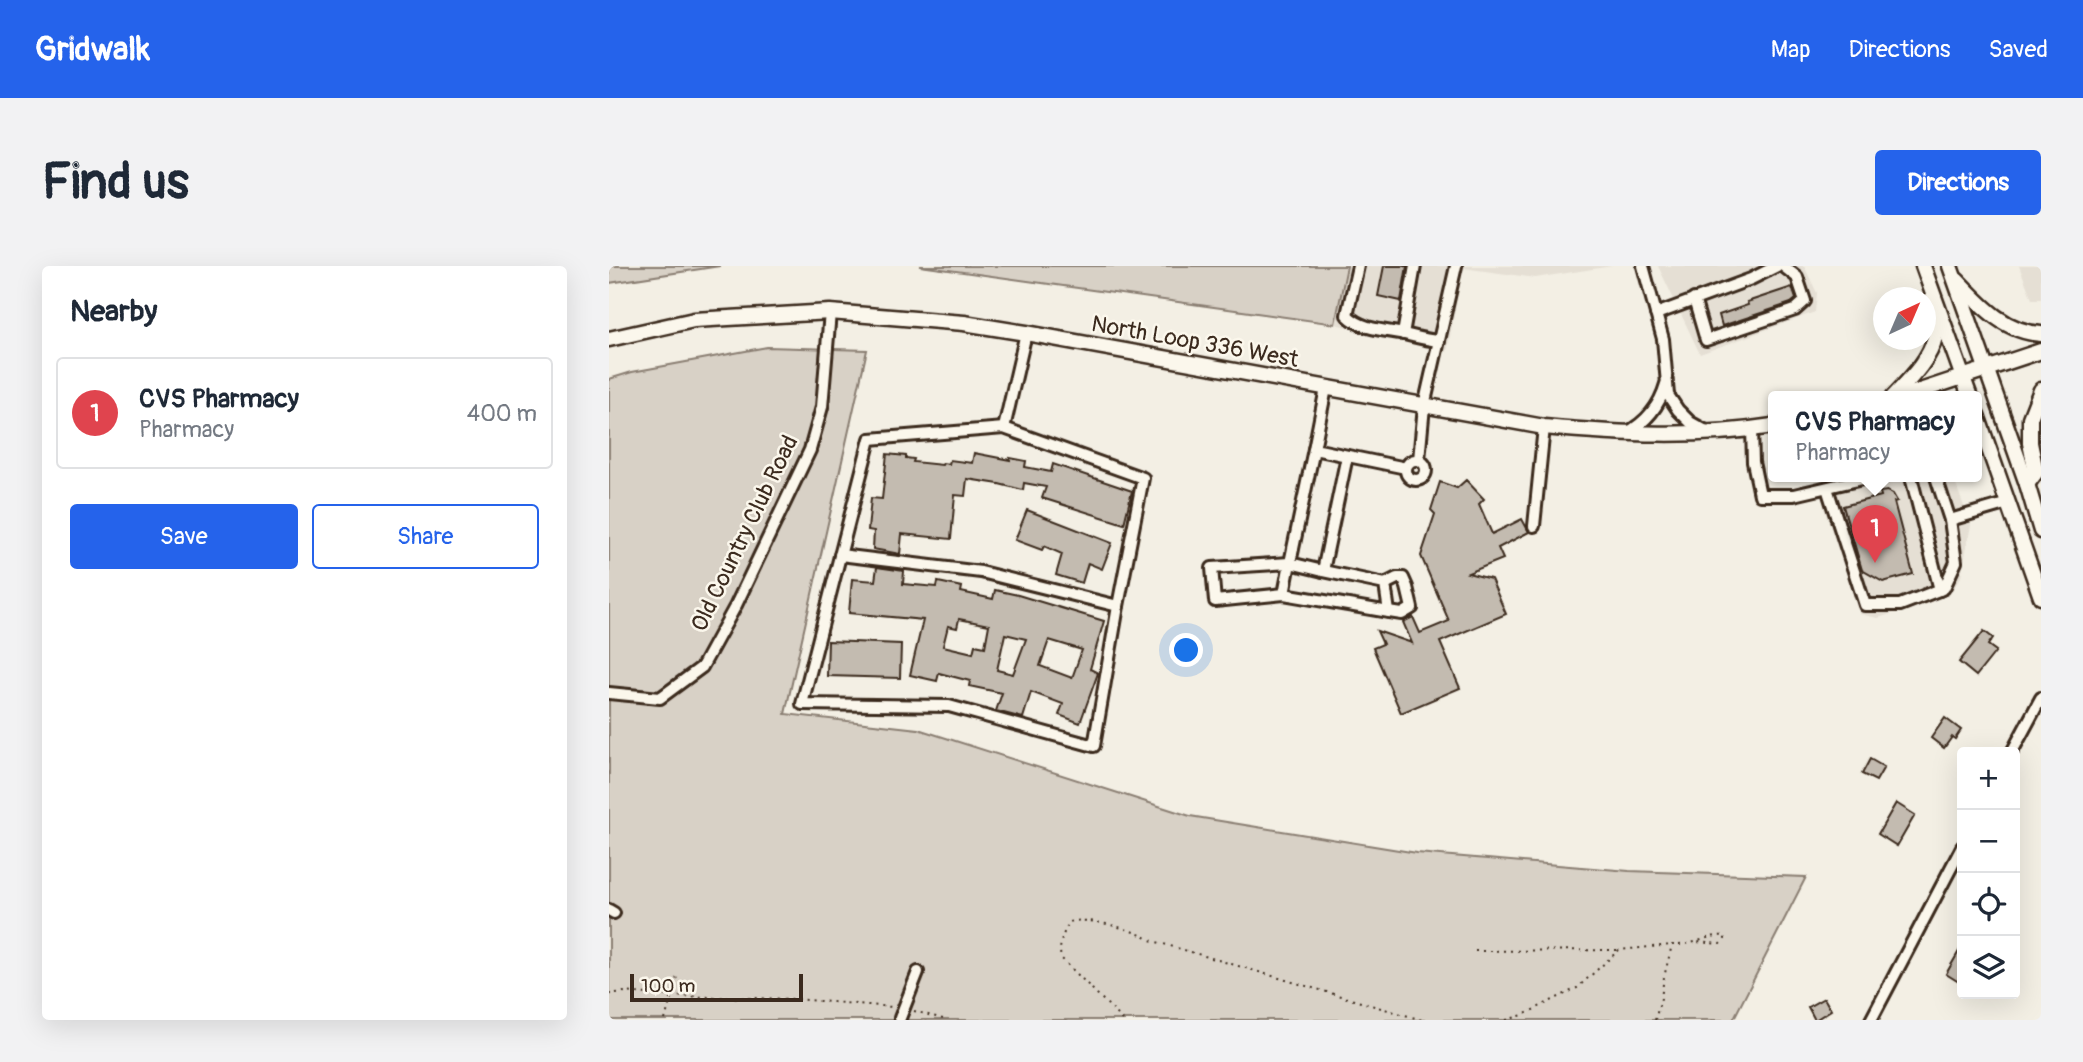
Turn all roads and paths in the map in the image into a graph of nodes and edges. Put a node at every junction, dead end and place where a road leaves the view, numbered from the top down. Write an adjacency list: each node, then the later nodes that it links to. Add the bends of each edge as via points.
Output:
1 (1358, 266): 14 (street, via 1347,315 1375,330)
2 (1415, 266): 14 (street)
3 (1456, 266): 17 (street)
4 (1643, 266): 12 (street)
5 (1777, 266): 9 (street)
6 (1783, 266): 9 (street, via 1797,277 1805,301 1795,310 1706,340)
7 (1923, 266): 10 (main road)
8 (1952, 271): 15 (main road, via 1986,310 2005,324); 19 (main road)
9 (1694, 299): 12 (street)
10 (1938, 309): 20 (main road); 24 (main road, via 1935,339 1927,356)
11 (830, 312): 13 (main road, North Loop 336 West); 16 (main road, North Loop 336 West, via 694,320); 57 (street, Old Country Club Road, via 821,407 810,450 702,667 660,698)
12 (1656, 314): 21 (street)
13 (1026, 333): 22 (main road, North Loop 336 West); 30 (street)
14 (1403, 334): 17 (street)
15 (2041, 334)
16 (609, 339)
17 (1439, 341): 27 (street)
18 (2041, 351): 19 (main road)
19 (1986, 370): 20 (main road); 42 (main road)
20 (1963, 377): 25 (main road); 26 (main road)
21 (1666, 382): 32 (street, via 1678,410); 34 (street, via 1653,411)
22 (1326, 388): 27 (main road, North Loop 336 West); 35 (street)
23 (2041, 390): 42 (main road, via 2030,418 2036,472)
24 (1898, 391)
25 (1927, 391)
26 (1968, 391)
27 (1424, 406): 28 (main road, North Loop 336 West); 37 (street)
28 (1544, 427): 34 (main road, North Loop 336 West); 46 (street)
29 (1768, 427): 31 (main road, North Loop 336 West)
30 (1004, 428): 48 (street, via 870,439); 55 (street, via 1143,478)
31 (1752, 429): 32 (main road, North Loop 336 West); 43 (street, via 1760,495 1794,495)
32 (1708, 432): 34 (main road, North Loop 336 West)
33 (1982, 432): 44 (main road)
34 (1625, 433)
35 (1314, 449): 36 (street); 49 (street)
36 (1347, 456): 38 (street); 50 (street)
37 (1419, 460): 38 (street, via 1410,461); 38 (street, via 1426,464 1422,480 1407,476)
38 (1406, 468)
39 (1851, 482): 43 (street)
40 (1912, 482): 52 (street)
41 (1938, 482): 45 (street)
42 (2027, 484): 47 (main road)
43 (1827, 488): 52 (street, via 1865,605 1900,605)
44 (2008, 503): 45 (street); 54 (main road)
45 (1950, 520): 52 (street, via 1956,562)
46 (1534, 526)
47 (2040, 527)
48 (839, 555): 55 (street, via 981,572); 55 (street, via 802,704 949,706 1094,746)
49 (1290, 564): 50 (street); 53 (street); 53 (street, via 1212,568 1215,601)
50 (1323, 571): 51 (street)
51 (1385, 584): 56 (street); 56 (street, via 1403,578 1412,608 1402,614)
52 (1940, 590)
53 (1284, 594): 56 (street)
54 (2041, 597)
55 (1118, 606)
56 (1389, 612)
57 (609, 693)
58 (2041, 698): 59 (street)
59 (2015, 747)
60 (1957, 857): 76 (street)
61 (1696, 942): 61 (path, via 1721,934 1725,936 1720,944); 62 (path)
62 (1672, 945): 63 (path); 75 (path)
63 (1619, 950): 64 (path); 74 (path, via 1577,988)
64 (1475, 951)
65 (918, 971): 69 (street)
66 (678, 973): 68 (path)
67 (609, 994): 68 (path)
68 (672, 996): 69 (path, via 796,999); 70 (path)
69 (902, 1013): 71 (path)
70 (665, 1020)
71 (947, 1020)
72 (1123, 1020): 73 (path, via 1061,958 1063,933 1070,922 1086,919 1114,926)
73 (1422, 1020)
74 (1506, 1020)
75 (1655, 1020)
76 (1871, 1020)

